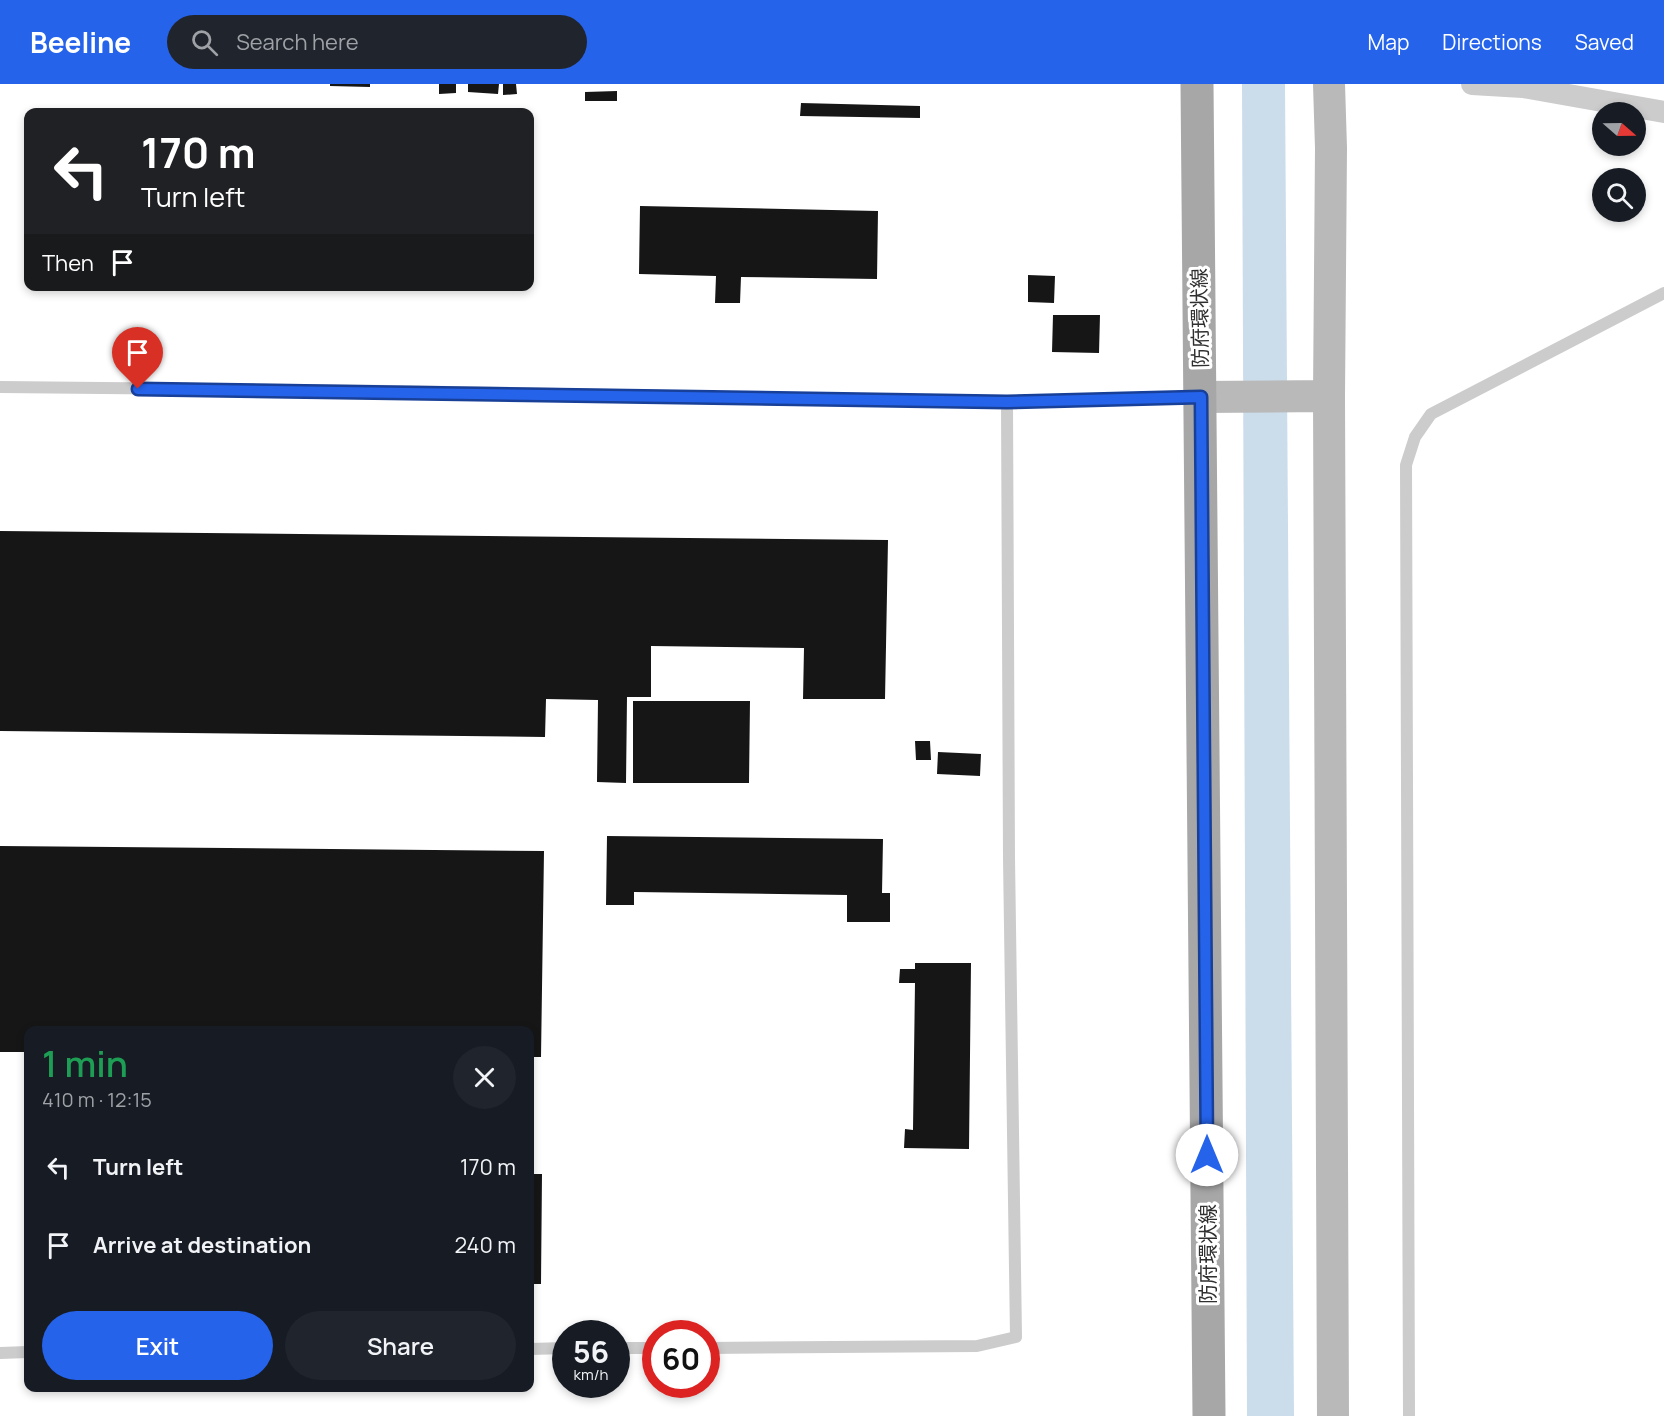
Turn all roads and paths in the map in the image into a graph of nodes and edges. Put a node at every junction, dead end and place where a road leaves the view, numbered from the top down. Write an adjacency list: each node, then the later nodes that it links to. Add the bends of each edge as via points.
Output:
1 (1197, 84): 9 (main road, 防府環状線)
2 (1329, 84): 8 (street, via 1331,160)
3 (1472, 84): 4 (street)
4 (1523, 85): 5 (street)
5 (1664, 112)
6 (1664, 293): 18 (lane, via 1431,414 1415,437 1406,465)
7 (0, 387): 10 (lane)
8 (1322, 396): 9 (street); 17 (street)
9 (1201, 397): 10 (lane); 16 (main road, 防府環状線)
10 (1007, 402): 13 (lane, via 1008,846 1016,1336 977,1346)
11 (534, 1348): 12 (lane)
12 (552, 1348)
13 (720, 1348)
14 (24, 1352): 15 (lane)
15 (0, 1353)
16 (1209, 1416)
17 (1332, 1416)
18 (1409, 1416)

